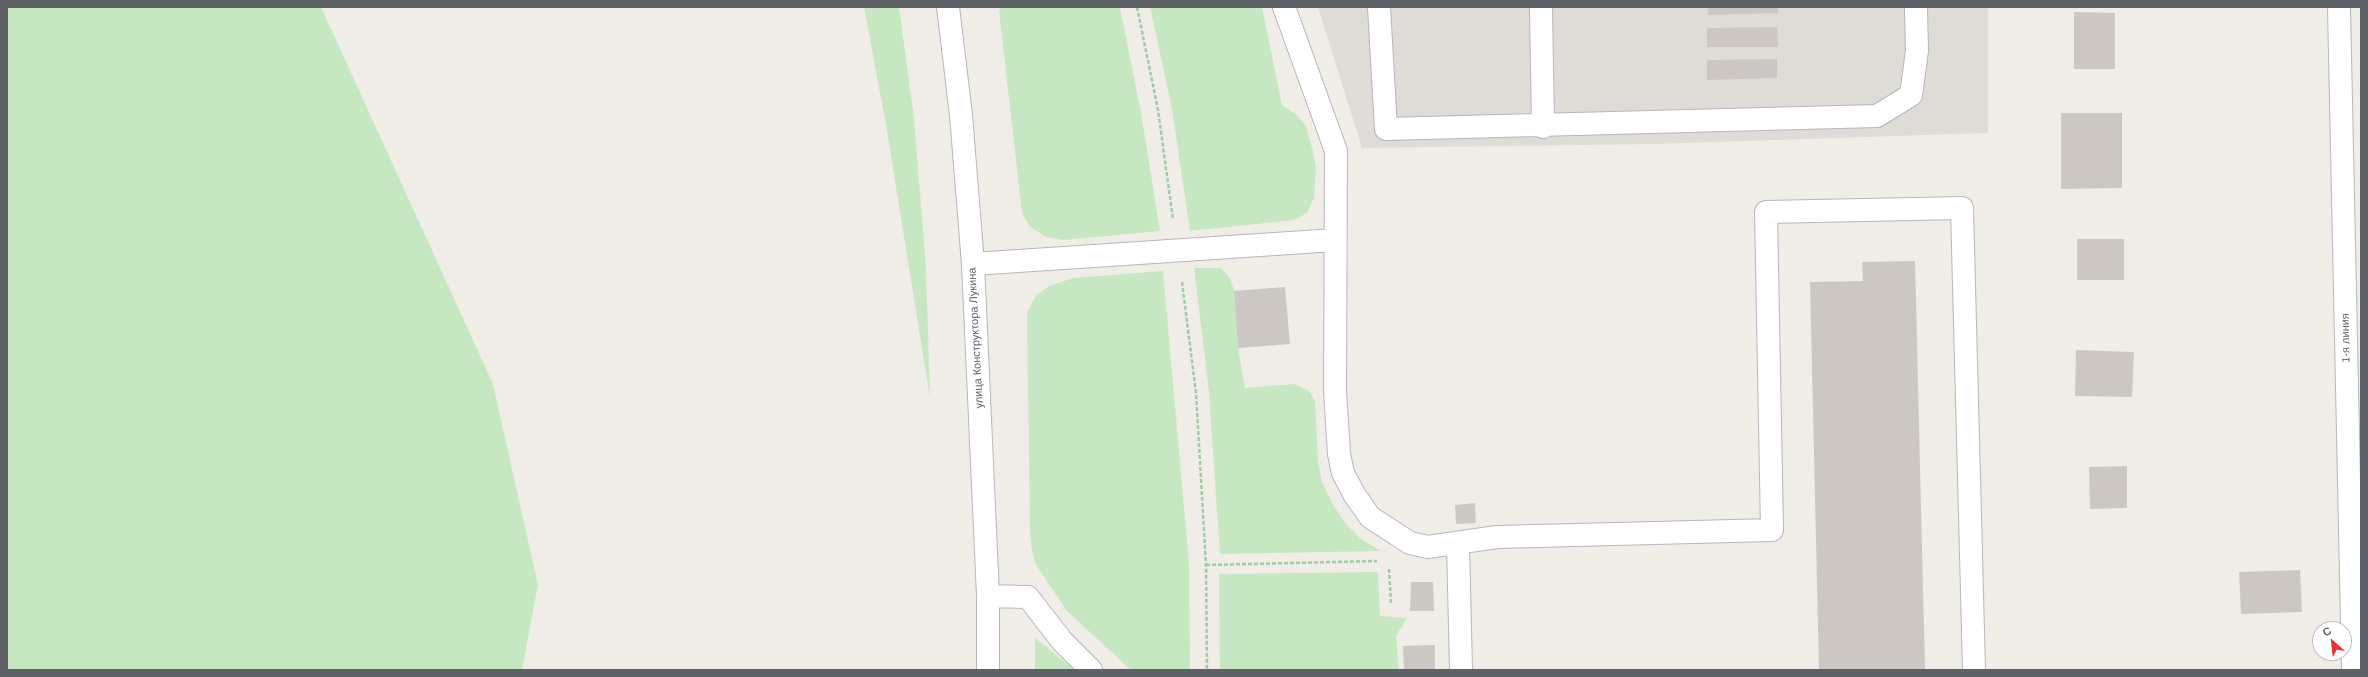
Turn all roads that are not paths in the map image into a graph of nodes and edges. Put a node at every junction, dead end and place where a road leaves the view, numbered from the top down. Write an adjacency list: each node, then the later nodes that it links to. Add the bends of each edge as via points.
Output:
1 (948, 7): 9 (street, улица Конструктора Лукина, via 961,115)
2 (1284, 7): 8 (street, via 1336,151)
3 (1379, 7): 7 (street, via 1386,129)
4 (1541, 7): 7 (street)
5 (1916, 7): 7 (street, via 1917,51 1911,95 1877,116)
6 (2339, 7): 16 (street, 1-я линия)
7 (1543, 127)
8 (1335, 240): 9 (street); 10 (street, via 1335,391 1339,454 1344,473 1354,494 1370,517 1410,543 1428,547)
9 (973, 264): 11 (street, улица Конструктора Лукина)
10 (1458, 544): 14 (street); 15 (street, via 1497,537 1772,530 1766,212 1962,208)
11 (988, 596): 12 (street, улица Конструктора Лукина); 13 (street, via 1028,597 1062,641)
12 (988, 670)
13 (1091, 670)
14 (1461, 670)
15 (1974, 670)
16 (2353, 670)

